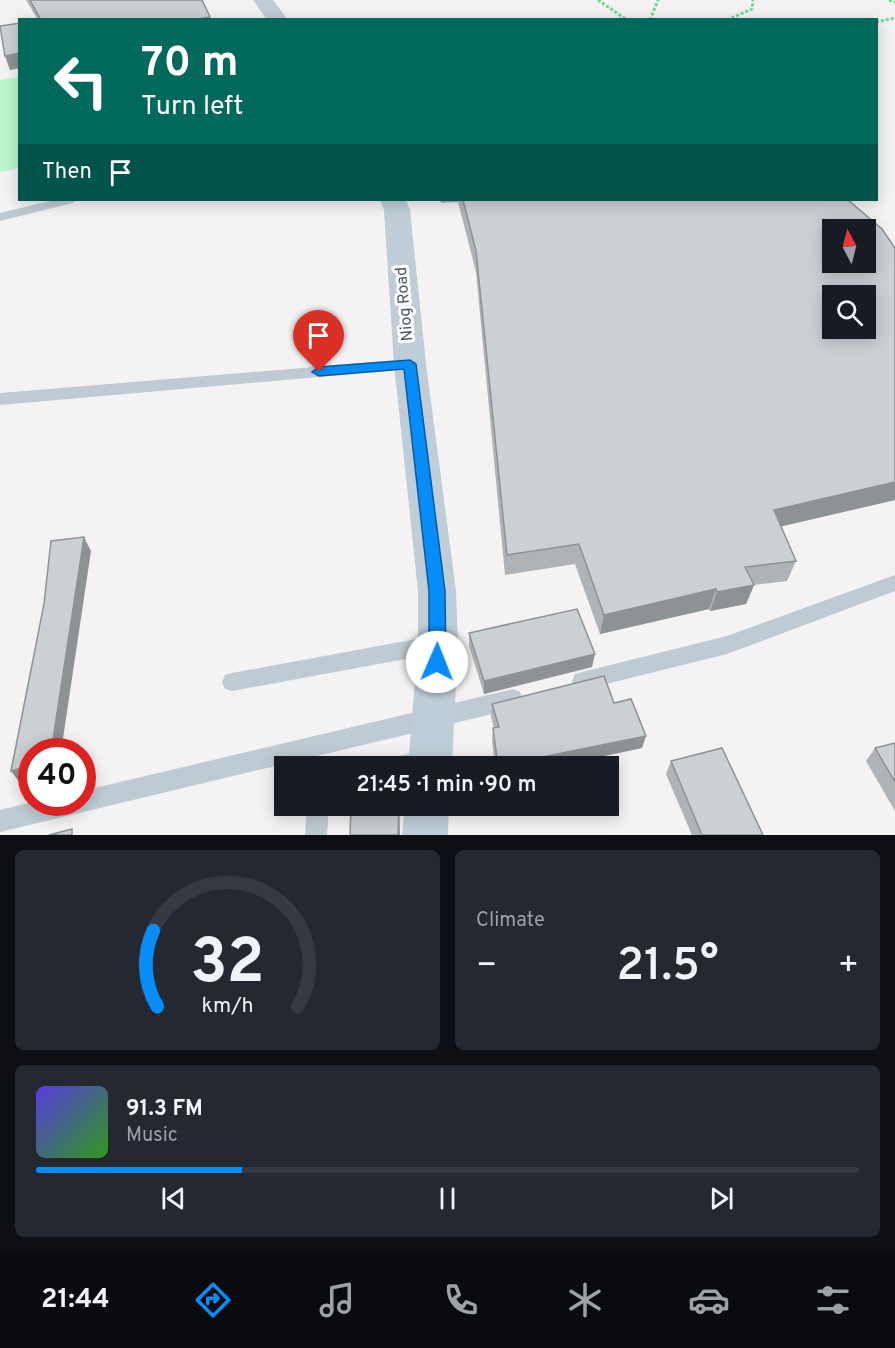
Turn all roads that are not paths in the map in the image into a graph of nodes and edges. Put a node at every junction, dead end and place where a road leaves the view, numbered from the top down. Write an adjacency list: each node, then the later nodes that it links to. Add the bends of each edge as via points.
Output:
1 (263, 0): 2 (street)
2 (276, 18)
3 (64, 201): 5 (lane)
4 (393, 201): 6 (street, Niog Road)
5 (0, 217)
6 (410, 364): 7 (lane); 9 (street, Niog Road, via 437,591)
7 (0, 399)
8 (895, 583): 11 (lane, via 727,645)
9 (438, 644): 10 (lane); 13 (street, Niog Road)
10 (232, 682)
11 (558, 688)
12 (535, 693): 13 (lane)
13 (423, 753): 14 (lane)
14 (96, 800)
15 (21, 816): 18 (lane)
16 (317, 816): 19 (lane)
17 (426, 816): 20 (street)
18 (0, 821)
19 (316, 835)
20 (425, 835)

